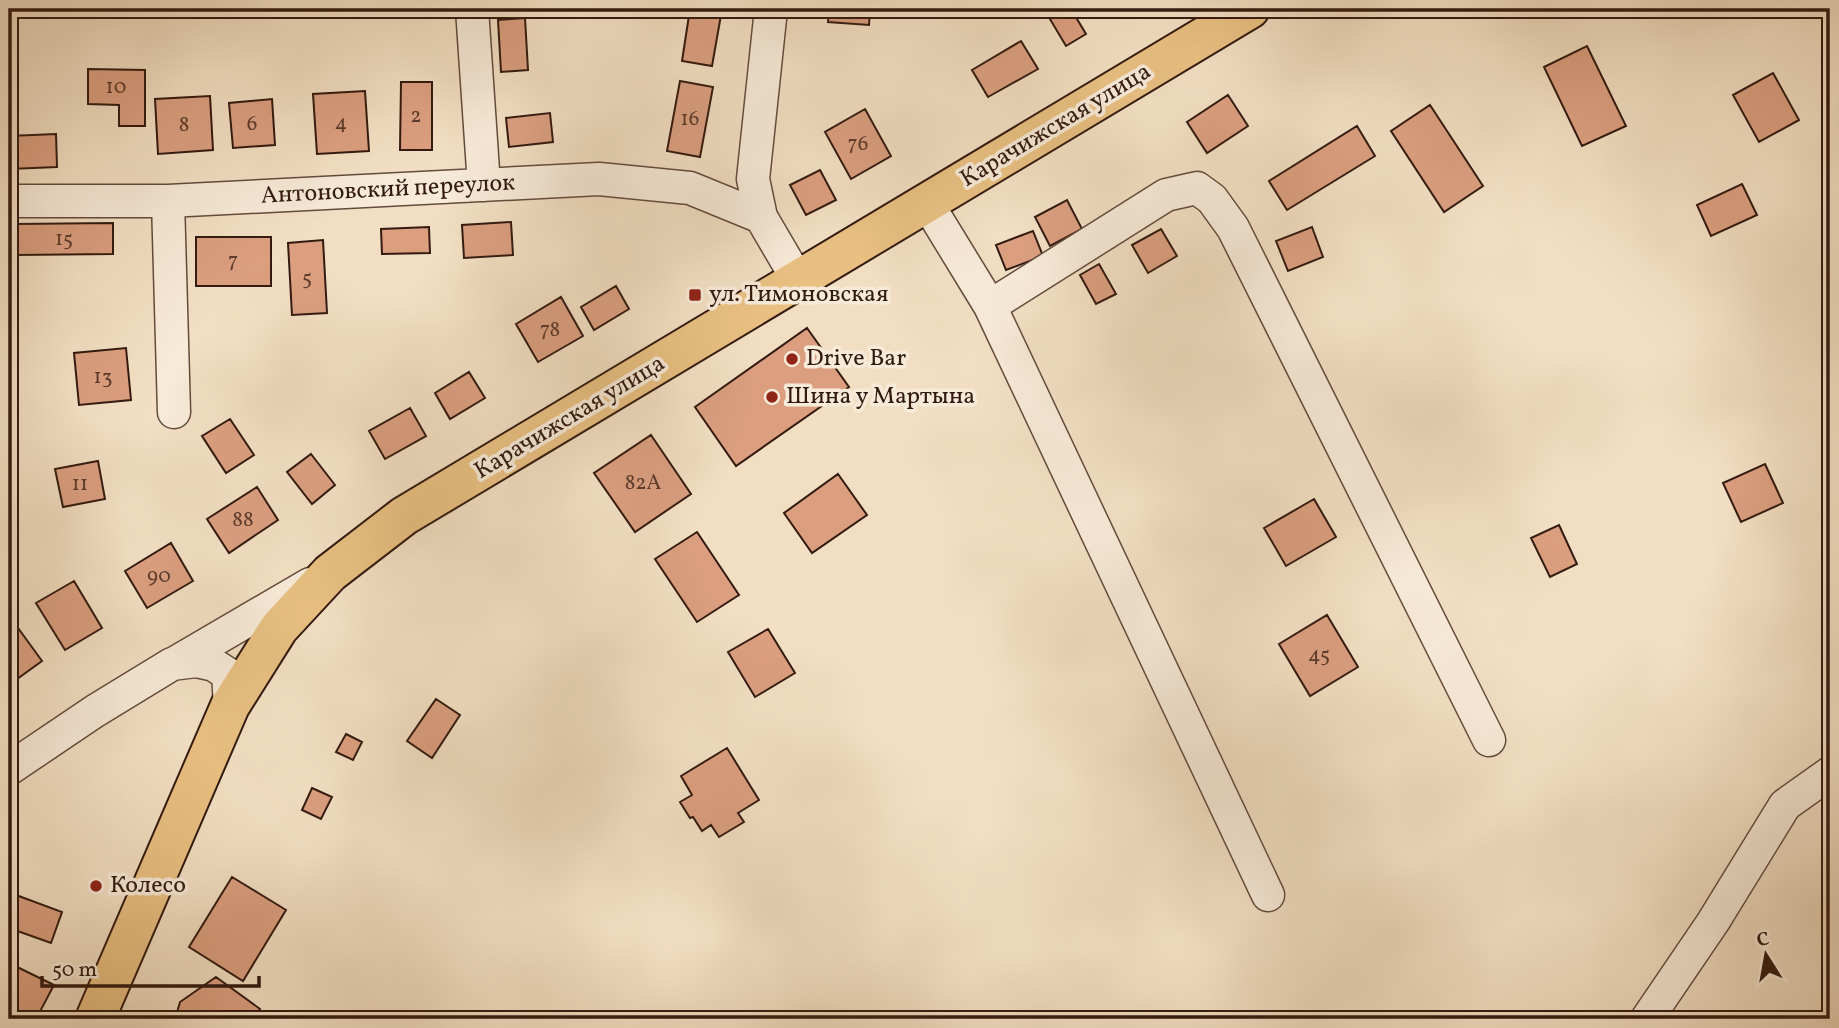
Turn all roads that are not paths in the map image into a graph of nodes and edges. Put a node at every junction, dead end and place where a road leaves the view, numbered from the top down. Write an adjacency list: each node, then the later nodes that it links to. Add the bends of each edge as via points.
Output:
1 (472, 9): 4 (street)
2 (771, 9): 8 (street, via 753,179)
3 (1229, 14): 7 (main road, Карачижская улица)
4 (484, 185): 6 (street, Антоновский переулок); 8 (street, Антоновский переулок, via 599,179 690,188)
5 (9, 201): 6 (street, Антоновский переулок)
6 (168, 201): 11 (street)
7 (928, 203): 9 (main road, Карачижская улица); 10 (street)
8 (761, 217): 9 (street)
9 (799, 282): 12 (main road, Карачижская улица, via 404,516)
10 (990, 306): 15 (street, via 1166,195 1197,188 1212,199 1233,228); 18 (street)
11 (174, 412)
12 (330, 573): 13 (street); 14 (main road, Карачижская улица, via 279,628)
13 (172, 664): 14 (street, via 196,661 228,674); 16 (street)
14 (230, 706): 19 (main road, Карачижская улица)
15 (1489, 740)
16 (9, 769)
17 (1830, 773): 20 (street, via 1784,805)
18 (1268, 895)
19 (96, 1019)
20 (1647, 1019)

